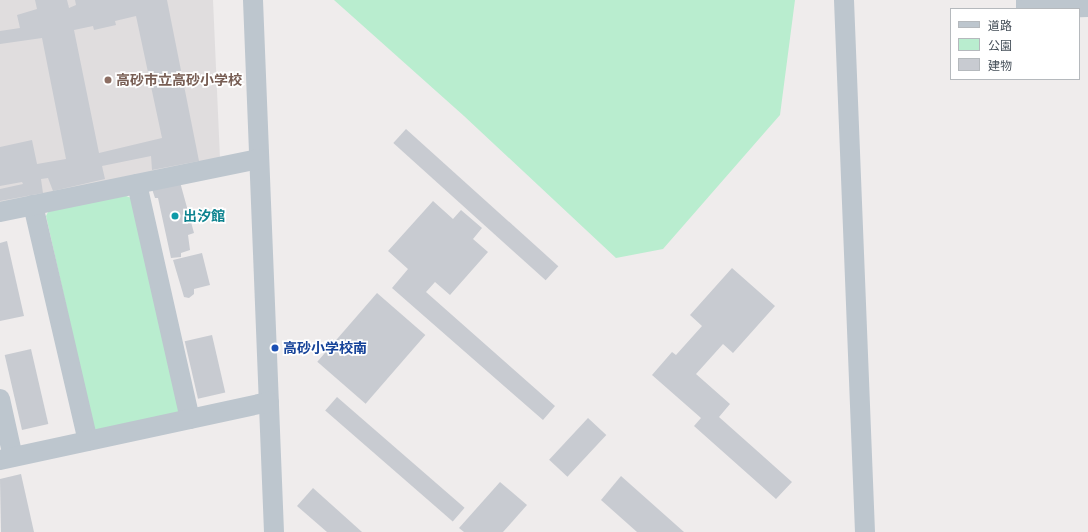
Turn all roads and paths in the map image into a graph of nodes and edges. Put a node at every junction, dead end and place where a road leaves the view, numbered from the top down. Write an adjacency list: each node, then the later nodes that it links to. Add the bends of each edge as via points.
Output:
1 (253, 0): 5 (street)
2 (844, 0): 15 (street)
3 (1088, 6): 4 (street)
4 (1047, 8)
5 (259, 159): 6 (street); 10 (street)
6 (138, 184): 7 (street); 11 (street)
7 (33, 206): 8 (street); 12 (street)
8 (0, 212)
9 (0, 399): 13 (street)
10 (269, 402): 11 (street); 14 (street)
11 (190, 419): 12 (street)
12 (88, 440): 13 (street)
13 (7, 458)
14 (274, 532)
15 (865, 532)

